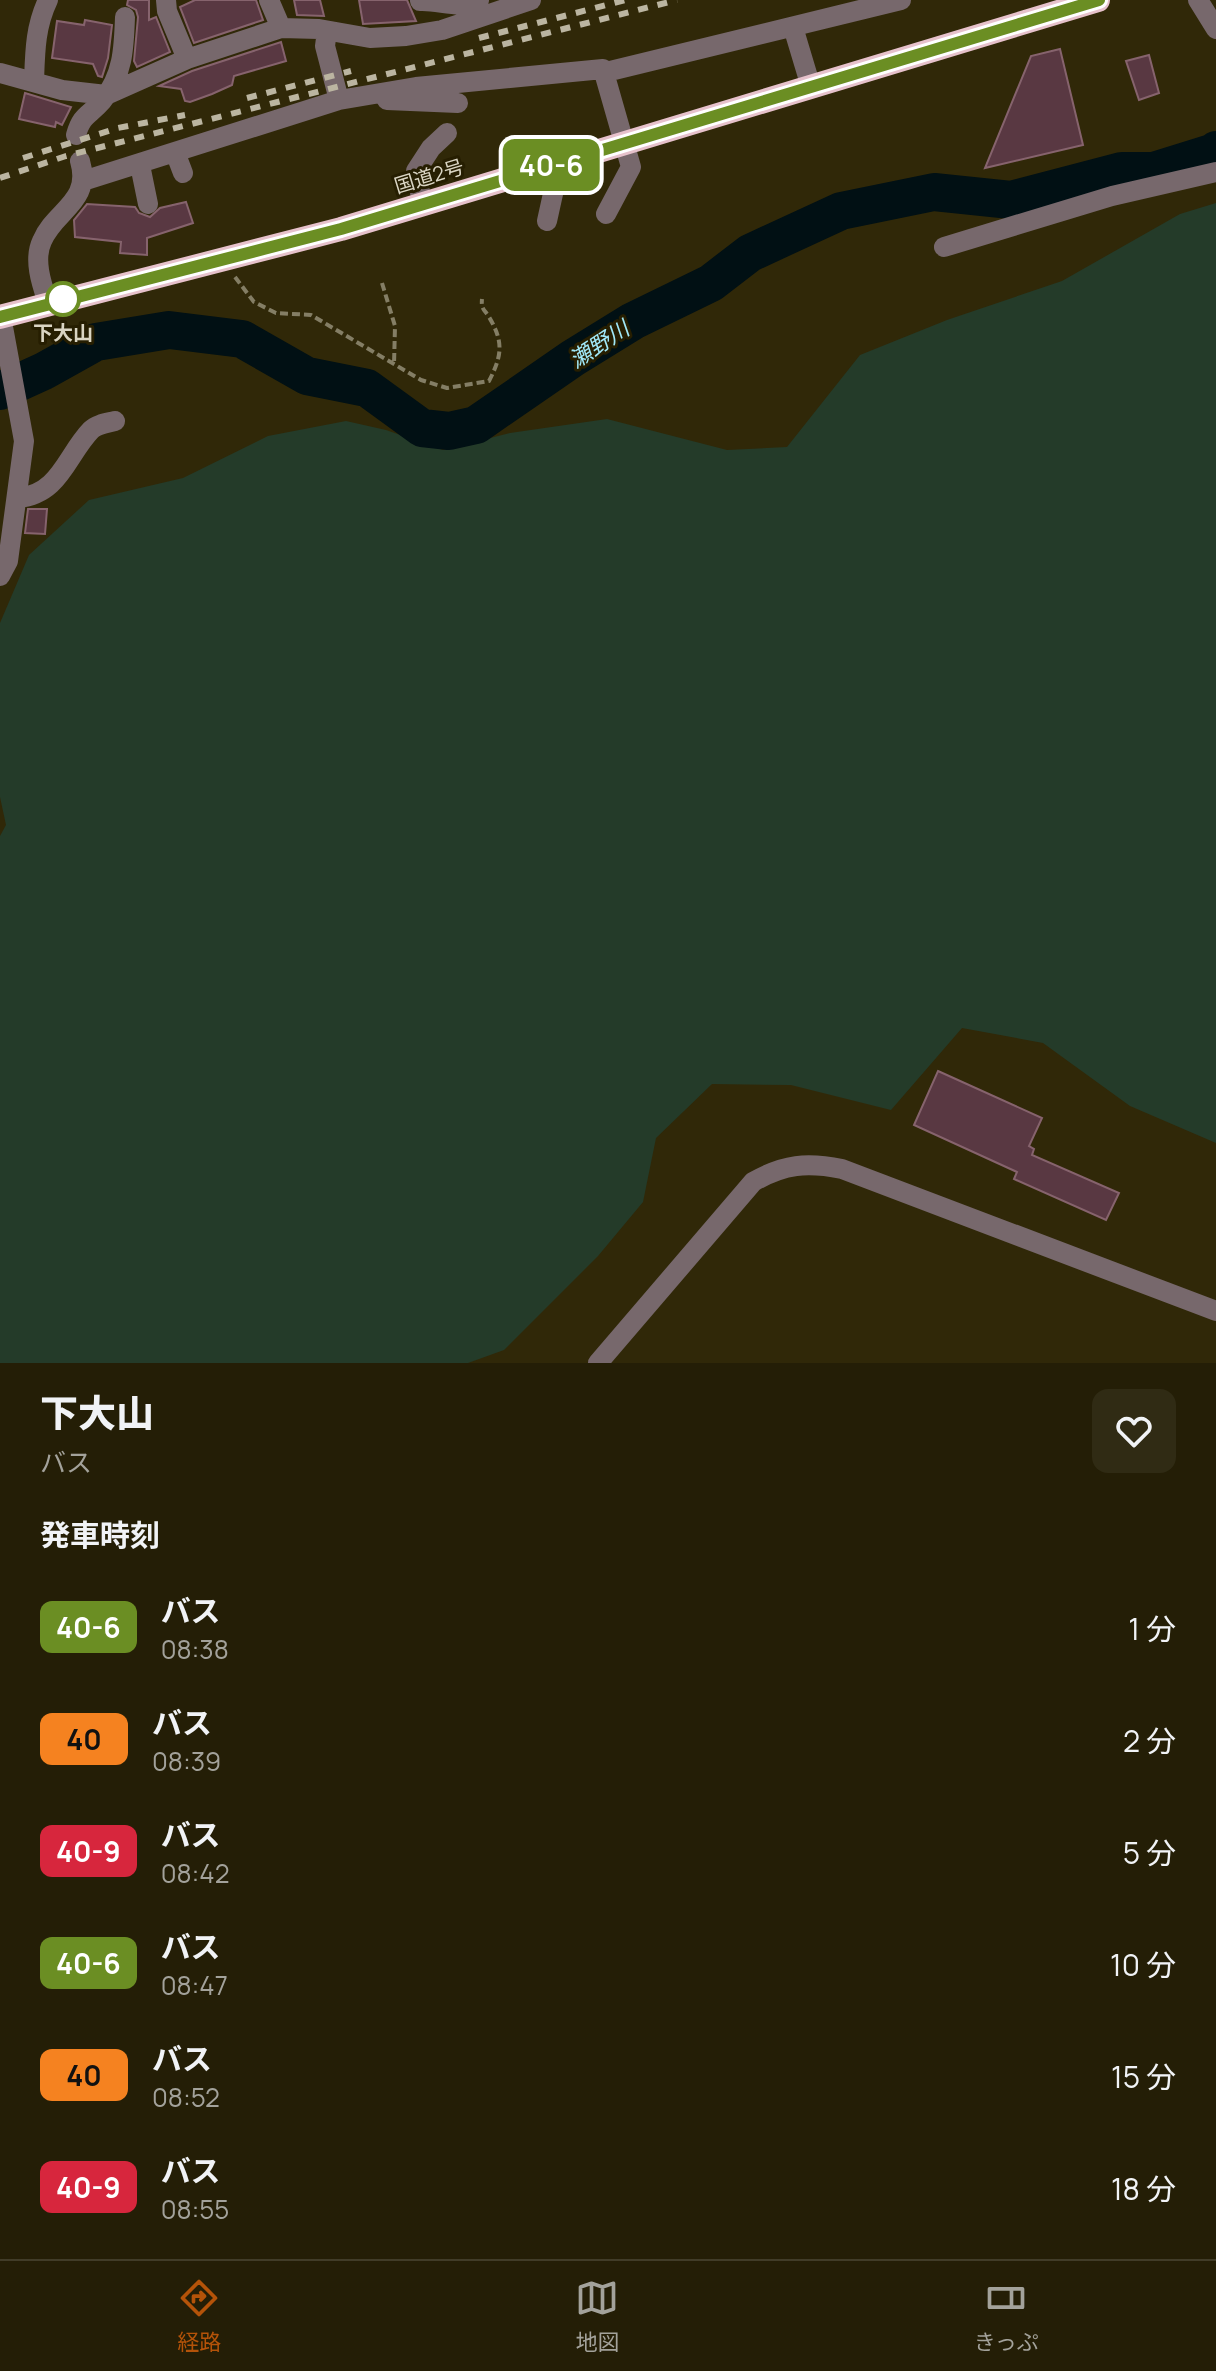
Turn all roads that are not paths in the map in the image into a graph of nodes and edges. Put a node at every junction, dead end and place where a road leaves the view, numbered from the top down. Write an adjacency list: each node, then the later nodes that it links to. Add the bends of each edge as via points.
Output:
1 (48, 0): 20 (street, via 39,18)
2 (166, 0): 17 (street)
3 (269, 0): 13 (street)
4 (420, 0): 5 (street, via 455,6); 16 (street)
5 (479, 0)
6 (531, 0): 16 (street)
7 (901, 0): 12 (street)
8 (1098, 0): 10 (highway, 国道2号)
9 (1198, 0): 14 (street)
10 (1049, 7): 21 (highway, 国道2号)
11 (125, 17): 23 (street, via 121,65)
12 (793, 27): 18 (street); 21 (street)
13 (281, 28): 15 (street); 17 (street)
14 (1216, 29)
15 (327, 31): 16 (street, via 370,38); 24 (street, via 325,46)
16 (431, 32)
17 (187, 59): 23 (street)
18 (606, 72): 22 (street); 28 (street)
19 (0, 73): 20 (street)
20 (34, 82): 23 (street)
21 (811, 87): 28 (highway, 国道2号)
22 (368, 94): 24 (street); 25 (street, via 380,100)
23 (106, 95): 27 (street, via 80,122)
24 (339, 100): 29 (street)
25 (458, 103)
26 (447, 133): 34 (street, via 416,171)
27 (76, 135)
28 (625, 143): 30 (highway, 国道2号); 36 (street, via 629,172)
29 (175, 152): 31 (street); 33 (street)
30 (560, 162): 34 (highway, 国道2号); 37 (street)
31 (140, 165): 35 (street); 39 (street, via 82,171 77,198 42,241 40,278)
32 (1216, 172): 38 (street, via 1112,196)
33 (183, 173)
34 (422, 203): 39 (highway, 国道2号, via 229,259)
35 (148, 204)
36 (606, 214)
37 (547, 221)
38 (944, 247)
39 (48, 303): 40 (highway, 国道2号)
40 (1, 316): 42 (street, via 23,426)
41 (115, 421): 42 (street, via 92,429 48,489)
42 (18, 498): 43 (street, via 8,561)
43 (0, 576)
44 (1216, 1311): 45 (street, via 842,1169 807,1165 777,1168 753,1182)
45 (598, 1363)

